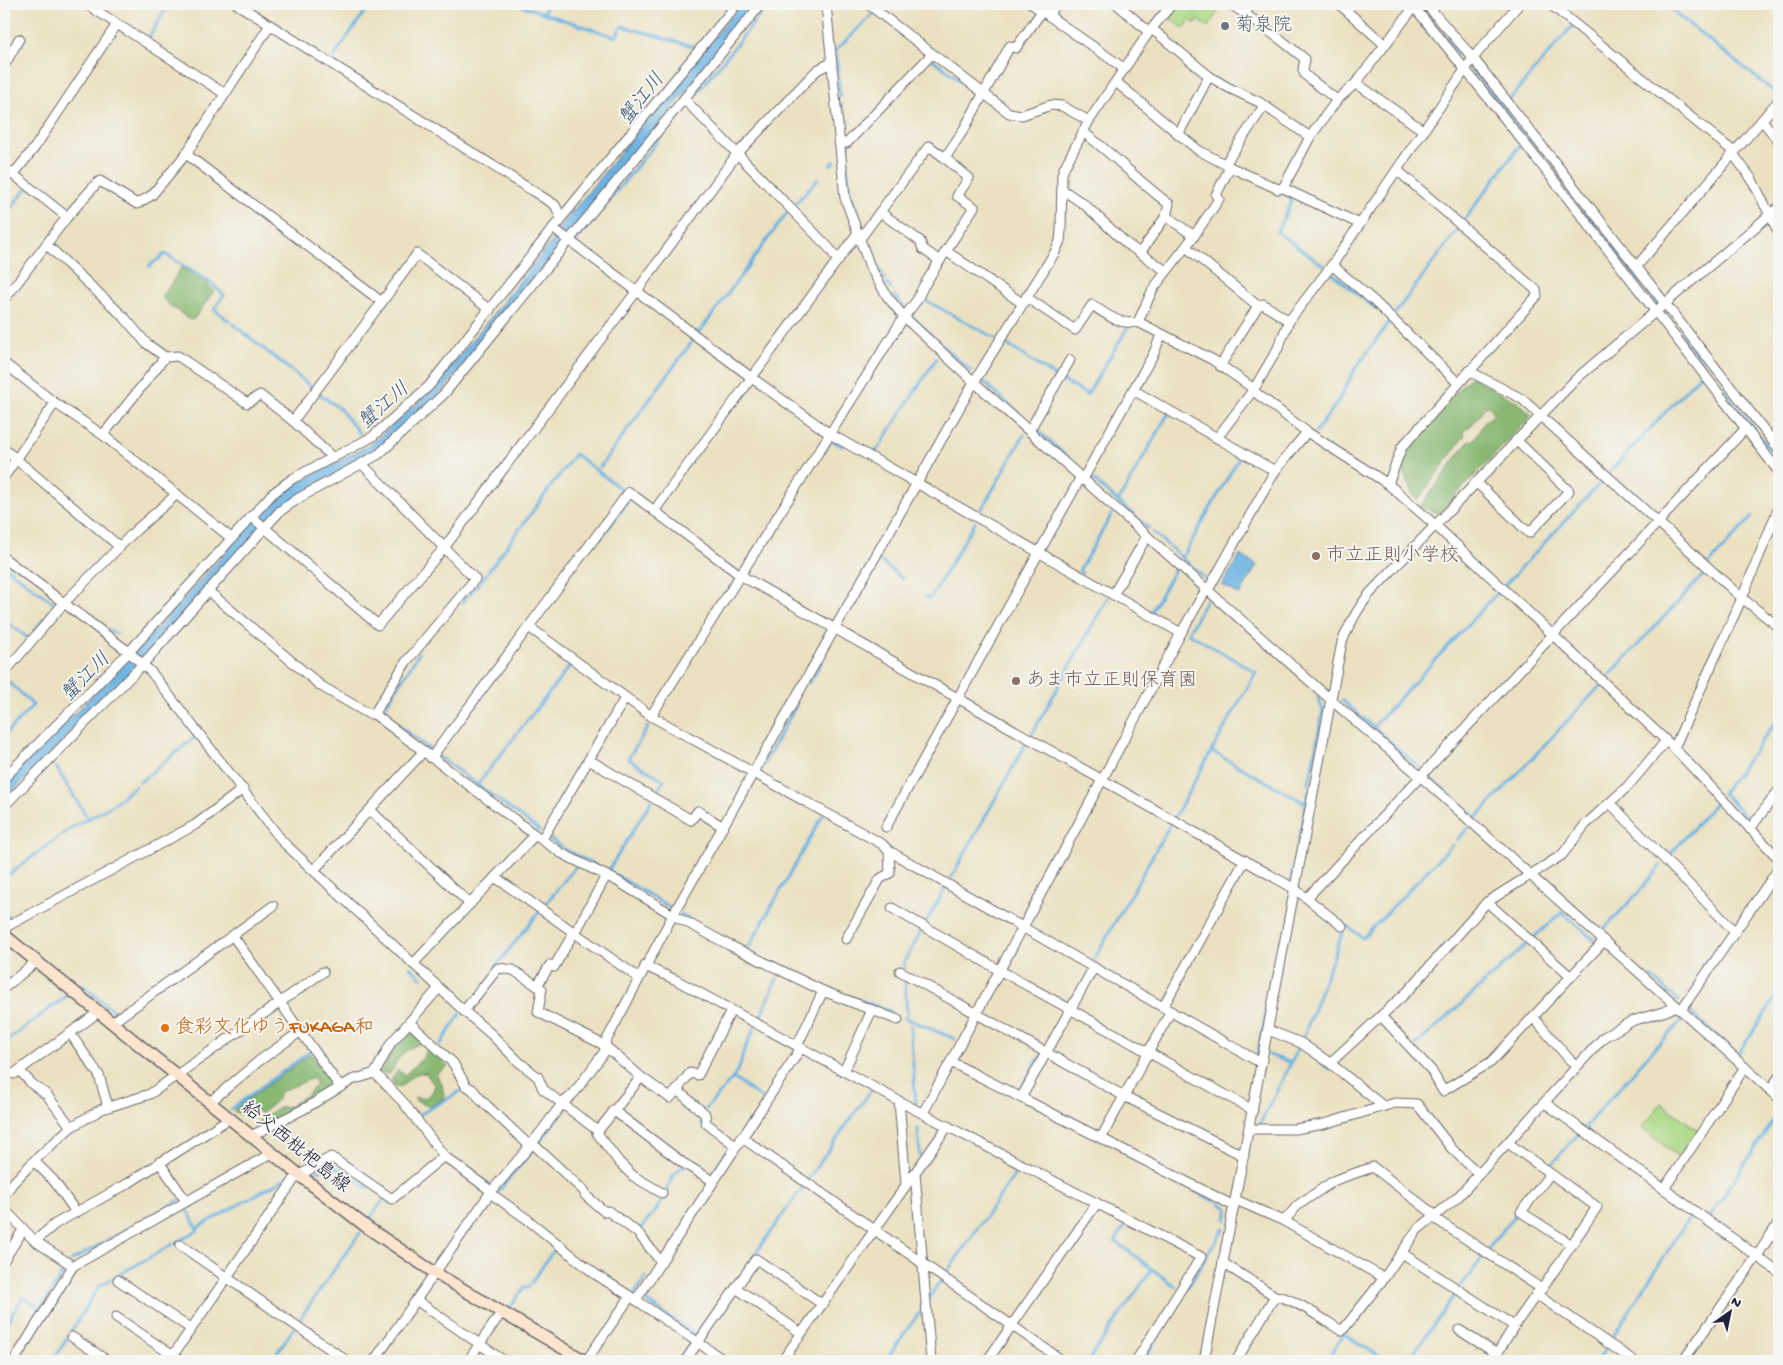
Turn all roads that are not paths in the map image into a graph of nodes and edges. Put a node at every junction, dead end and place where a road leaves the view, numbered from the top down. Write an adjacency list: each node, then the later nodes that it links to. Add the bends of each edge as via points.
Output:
1 (93, 4): 19 (street, via 91,7)
2 (237, 4): 20 (street)
3 (737, 4): 62 (street)
4 (761, 4): 34 (street)
5 (826, 4): 25 (street)
6 (868, 4): 24 (street)
7 (1032, 4): 17 (street)
8 (1056, 4): 17 (street)
9 (1117, 4): 21 (street)
10 (1172, 4): 21 (street)
11 (1231, 4): 18 (street)
12 (1251, 4): 18 (street)
13 (1339, 4): 23 (street)
14 (1426, 4): 26 (street)
15 (1519, 4): 26 (street)
16 (1550, 4): 46 (street)
17 (1046, 13): 28 (street); 33 (street, via 1016,48 1010,46)
18 (1245, 13): 35 (street, via 1305,59 1305,75)
19 (117, 24): 32 (street); 53 (street, via 35,147)
20 (270, 25): 32 (street); 62 (street, via 555,206 559,213)
21 (1151, 30): 28 (street); 29 (street)
22 (19, 39): 27 (street)
23 (1386, 45): 26 (street, via 1414,7); 31 (street)
24 (932, 54): 33 (street); 45 (street, via 848,142)
25 (831, 63): 45 (street); 48 (street, via 817,70)
26 (1469, 64): 40 (street); 74 (street); 81 (street)
27 (4, 66)
28 (1125, 69): 30 (street)
29 (1209, 76): 37 (street); 42 (street)
30 (1116, 82): 39 (street); 42 (street)
31 (1356, 82): 35 (street); 40 (street)
32 (225, 94): 47 (street)
33 (983, 94): 39 (street, via 1009,113 1022,115 1051,105 1062,106); 49 (street)
34 (684, 99): 48 (street); 66 (street)
35 (1337, 100): 43 (street)
36 (1779, 100): 38 (street)
37 (1264, 106): 43 (street); 50 (street)
38 (1762, 120): 44 (street); 46 (street)
39 (1089, 121): 41 (street)
40 (1424, 131): 52 (street)
41 (1083, 132): 55 (street, via 1064,168); 59 (street, via 1169,204)
42 (1178, 135): 50 (street, via 1198,150)
43 (1310, 137): 54 (street)
44 (1779, 142)
45 (839, 143): 65 (street, via 845,198)
46 (1734, 153): 58 (street); 74 (street)
47 (186, 154): 60 (street, via 152,195 137,204 100,181); 79 (street)
48 (737, 154): 71 (street, via 830,248); 76 (street)
49 (945, 158): 57 (street, via 929,146); 69 (street, via 969,178 957,196 974,208)
50 (1228, 165): 54 (street, via 1278,189); 64 (street, via 1216,195 1219,199)
51 (4, 167): 53 (street)
52 (1396, 170): 61 (street); 91 (street, via 1536,290 1537,296)
53 (13, 174): 60 (street)
54 (1283, 188): 61 (street)
55 (1063, 190): 70 (street, via 1086,205); 78 (street, via 1060,241)
56 (1779, 207): 58 (street)
57 (880, 212): 65 (street); 72 (street, via 920,241 923,249)
58 (1771, 214): 63 (street); 81 (street)
59 (1166, 216): 64 (street); 70 (street)
60 (67, 217): 67 (street)
61 (1360, 224): 73 (street)
62 (556, 227): 66 (street); 82 (street)
63 (1779, 233)
64 (1194, 236): 68 (street)
65 (858, 237): 71 (street); 83 (street, via 870,267)
66 (568, 241): 76 (street); 111 (street, via 444,394 379,454)
67 (47, 245): 77 (street); 87 (street, via 124,317 146,343)
68 (1186, 247): 75 (street); 80 (street)
69 (946, 251): 72 (street); 78 (street)
70 (1140, 253): 75 (street)
71 (838, 261): 92 (street)
72 (940, 261): 83 (street, via 918,300)
73 (1332, 265): 84 (street); 94 (street)
74 (1637, 266): 81 (street)
75 (1166, 271): 85 (street, via 1153,289)
76 (636, 292): 92 (street); 129 (street)
77 (4, 300)
78 (1024, 300): 85 (street, via 1075,330 1092,305 1119,322); 93 (street)
79 (382, 302): 82 (street, via 417,254); 99 (street)
80 (1258, 306): 84 (street, via 1263,304); 90 (street)
81 (1661, 306): 98 (street, via 1577,378); 100 (street); 108 (street)
82 (490, 310): 109 (street, via 429,386 372,436)
83 (904, 317): 93 (street); 103 (street)
84 (1289, 321): 95 (street, via 1278,348)
85 (1138, 322): 86 (street)
86 (1161, 335): 90 (street); 96 (street)
87 (165, 357): 99 (street, via 178,356 247,403 260,395); 104 (street)
88 (1070, 360): 101 (street)
89 (4, 363): 97 (street)
90 (1220, 366): 95 (street)
91 (1469, 371): 94 (street); 98 (street, via 1522,399)
92 (752, 378): 103 (street); 121 (street)
93 (974, 382): 101 (street); 117 (street)
94 (1458, 383): 118 (street, via 1402,447)
95 (1253, 389): 102 (street); 105 (street)
96 (1133, 390): 105 (street); 115 (street)
97 (55, 403): 104 (street); 110 (street)
98 (1540, 416): 106 (street); 123 (street)
99 (293, 421): 109 (street)
100 (1746, 428): 113 (street); 123 (street)
101 (1029, 431): 115 (street)
102 (1307, 432): 112 (street); 118 (street)
103 (830, 434): 117 (street); 132 (street)
104 (103, 435): 119 (street)
105 (1217, 438): 112 (street)
106 (1516, 440): 116 (street); 116 (street, via 1569,491 1529,533)
107 (4, 449): 110 (street)
108 (1779, 449)
109 (333, 458): 122 (street, via 292,479 272,494)
110 (16, 459): 114 (street); 128 (street)
111 (362, 464): 125 (street, via 300,498); 129 (street)
112 (1276, 470): 133 (street)
113 (1779, 472)
114 (4, 477)
115 (1082, 478): 126 (street); 130 (street)
116 (1476, 482): 124 (street)
117 (917, 484): 130 (street); 140 (street)
118 (1388, 484): 124 (street)
119 (177, 494): 127 (street); 128 (street)
120 (1779, 507): 136 (street)
121 (654, 510): 132 (street); 138 (street, via 629,492)
122 (252, 516): 125 (street); 127 (street)
123 (1657, 522): 136 (street); 142 (street)
124 (1435, 525): 142 (street); 148 (street, via 1360,606 1342,642)
125 (264, 527): 129 (street, via 378,625); 134 (street)
126 (1148, 536): 133 (street); 135 (street)
127 (232, 538): 143 (street)
128 (120, 547): 137 (street)
129 (444, 548): 149 (street, via 475,579 406,662)
130 (1039, 553): 135 (street); 147 (street)
131 (4, 558): 137 (street)
132 (740, 575): 140 (street); 150 (street)
133 (1208, 589): 141 (street); 148 (street)
134 (208, 591): 144 (street); 149 (street, via 321,686)
135 (1113, 595): 141 (street)
136 (1742, 598): 139 (street); 152 (street)
137 (64, 603): 143 (street); 145 (street)
138 (528, 627): 146 (street); 153 (street)
139 (1779, 627)
140 (835, 629): 147 (street); 155 (street)
141 (1181, 634): 158 (street)
142 (1553, 635): 151 (street); 156 (street)
143 (129, 652): 144 (street); 157 (street)
144 (142, 665): 159 (street, via 151,672); 162 (street)
145 (4, 673)
146 (626, 698): 150 (street); 154 (street)
147 (958, 699): 158 (street); 165 (street)
148 (1331, 700): 156 (street); 176 (street)
149 (374, 714): 153 (street)
150 (651, 716): 155 (street)
151 (1666, 741): 152 (street); 161 (street)
152 (1674, 748): 166 (street)
153 (427, 755): 163 (street); 167 (street)
154 (589, 760): 164 (street, via 691,820 698,811); 167 (street)
155 (753, 774): 164 (street); 168 (street, via 882,844)
156 (1421, 777): 174 (street); 177 (street)
157 (4, 778)
158 (1103, 780): 170 (street); 184 (street)
159 (243, 789): 172 (street, via 284,842); 185 (street, via 195,825)
160 (1779, 790): 166 (street)
161 (1610, 803): 174 (street, via 1585,825 1562,855); 187 (street)
162 (4, 806)
163 (370, 810): 172 (street); 179 (street)
164 (723, 827): 182 (street)
165 (886, 827)
166 (1750, 829): 169 (street)
167 (538, 837): 173 (street); 175 (street)
168 (889, 851): 184 (street); 190 (street, via 890,873 880,879)
169 (1779, 859)
170 (1245, 860): 176 (street); 207 (street)
171 (1779, 868): 187 (street)
172 (314, 870): 193 (street)
173 (606, 876): 182 (street); 186 (street)
174 (1531, 876): 178 (street); 191 (street)
175 (495, 877): 179 (street); 186 (street)
176 (1296, 889): 177 (street); 219 (street)
177 (1307, 898): 183 (street)
178 (1487, 902): 199 (street); 214 (street, via 1408,991)
179 (470, 904): 193 (street)
180 (273, 906): 189 (street)
181 (892, 908): 197 (street)
182 (673, 915): 194 (street); 204 (street)
183 (1342, 926)
184 (1022, 927): 195 (street); 197 (street)
185 (4, 928)
186 (574, 932): 200 (street); 201 (street, via 554,967 550,965)
187 (1735, 932): 206 (street)
188 (4, 935): 192 (main road, 給父西枇杷島線)
189 (233, 936): 205 (street); 217 (street)
190 (846, 939)
191 (1604, 941): 199 (street); 206 (street)
192 (37, 960): 202 (street); 210 (main road, 給父西枇杷島線)
193 (413, 964): 203 (street)
194 (645, 966): 200 (street); 212 (street)
195 (1094, 967): 207 (street); 209 (street)
196 (900, 970): 213 (street)
197 (998, 970): 209 (street); 213 (street)
198 (323, 972): 205 (street)
199 (1571, 977): 215 (street)
200 (639, 978): 222 (street)
201 (537, 986): 211 (street, via 513,970 498,968); 222 (street, via 542,989 538,1012)
202 (4, 988)
203 (439, 988): 211 (street); 218 (street)
204 (823, 991): 208 (street); 223 (street)
205 (280, 1002): 220 (street); 233 (street)
206 (1679, 1008): 229 (street, via 1623,1026 1604,1037); 230 (street)
207 (1167, 1009): 225 (street); 227 (street)
208 (872, 1010): 216 (street); 231 (street)
209 (1070, 1010): 224 (street); 225 (street)
210 (100, 1011): 217 (main road, 給父西枇杷島線); 221 (street)
211 (464, 1011): 245 (street, via 538,1077 544,1090)
212 (731, 1011): 223 (street); 237 (street, via 698,1075 690,1073)
213 (975, 1014): 224 (street); 226 (street)
214 (1381, 1016): 215 (street, via 1431,1070 1442,1091 1491,1062); 228 (street)
215 (1534, 1017): 229 (street)
216 (898, 1020)
217 (114, 1022): 233 (main road, 給父西枇杷島線)
218 (409, 1022): 232 (street, via 385,1051); 260 (street, via 453,1063 466,1086)
219 (1268, 1030): 227 (street); 228 (street, via 1301,1043)
220 (301, 1031): 236 (street); 243 (street)
221 (70, 1033): 247 (street, via 100,1075); 253 (street, via 16,1072 47,1095)
222 (604, 1045): 234 (street); 245 (street, via 600,1058)
223 (799, 1047): 231 (street); 258 (street)
224 (1046, 1053): 239 (street); 240 (street)
225 (1148, 1053): 239 (street); 249 (street)
226 (951, 1062): 240 (street); 250 (street)
227 (1261, 1063): 249 (street)
228 (1330, 1063): 246 (street)
229 (1576, 1067): 244 (street)
230 (1745, 1067): 238 (street); 272 (street)
231 (844, 1071): 242 (street)
232 (375, 1073): 236 (street); 262 (street, via 403,1102)
233 (178, 1075): 243 (main road, 給父西枇杷島線); 247 (street, via 150,1094)
234 (641, 1077): 237 (street, via 670,1098); 248 (street)
235 (1779, 1077): 238 (street)
236 (340, 1087): 256 (street)
237 (677, 1090): 258 (street, via 705,1114 706,1123)
238 (1770, 1090): 241 (street)
239 (1124, 1096): 257 (street); 263 (street)
240 (1021, 1098): 257 (street)
241 (1779, 1098)
242 (899, 1101): 250 (street); 271 (street)
243 (210, 1102): 251 (main road, 給父西枇杷島線)
244 (1545, 1103): 259 (street); 272 (street)
245 (562, 1104): 255 (street); 260 (street)
246 (1383, 1106): 254 (street, via 1295,1129); 268 (street, via 1417,1104 1452,1149)
247 (108, 1107): 253 (street)
248 (613, 1110): 255 (street); 270 (street, via 683,1163)
249 (1253, 1110): 254 (street)
250 (923, 1113): 252 (street)
251 (230, 1118): 256 (main road, 給父西枇杷島線); 265 (street)
252 (948, 1126): 266 (street); 277 (street)
253 (71, 1127): 264 (street)
254 (1249, 1129): 263 (street)
255 (598, 1130): 274 (street, via 619,1162 633,1176)
256 (251, 1136): 261 (main road, 給父西枇杷島線)
257 (1101, 1138): 278 (street)
258 (738, 1142): 270 (street); 285 (street)
259 (1508, 1143): 268 (street); 269 (street)
260 (531, 1144): 273 (street); 292 (street, via 605,1212 638,1233)
261 (272, 1153): 267 (main road, 給父西枇杷島線); 276 (street)
262 (444, 1156): 267 (street, via 392,1200 331,1158); 273 (street)
263 (1244, 1156): 278 (street)
264 (34, 1161): 275 (street); 280 (street)
265 (159, 1162): 276 (street); 280 (street)
266 (914, 1173): 271 (street); 294 (street)
267 (299, 1174): 297 (main road, 給父西枇杷島線, via 368,1228); 298 (street)
268 (1479, 1174): 281 (street)
269 (1550, 1174): 288 (street, via 1597,1207); 288 (street, via 1521,1212)
270 (713, 1180): 292 (street)
271 (906, 1184): 285 (street)
272 (1664, 1189): 290 (street)
273 (491, 1192): 297 (street); 304 (street, via 595,1274)
274 (662, 1194)
275 (4, 1195)
276 (186, 1201): 295 (street)
277 (1097, 1203): 309 (street); 332 (street, via 1201,1257)
278 (1235, 1203): 282 (street); 293 (street)
279 (4, 1209): 284 (street)
280 (76, 1212): 286 (street)
281 (1435, 1217): 282 (street, via 1373,1167 1335,1180 1298,1205); 289 (street, via 1417,1230); 302 (street)
282 (1284, 1221): 299 (street)
283 (1779, 1222): 290 (street)
284 (23, 1230): 286 (street); 291 (street)
285 (874, 1230): 294 (street); 306 (street)
286 (35, 1240): 295 (street)
287 (180, 1245): 298 (street)
288 (1572, 1245): 302 (street)
289 (1402, 1254): 299 (street); 310 (street)
290 (1757, 1256): 296 (street); 336 (street)
291 (4, 1260)
292 (661, 1262): 304 (street)
293 (1223, 1263): 303 (street); 333 (street)
294 (922, 1264): 309 (street); 329 (street)
295 (73, 1266): 318 (street)
296 (1779, 1272)
297 (435, 1273): 305 (street); 307 (main road, 給父西枇杷島線)
298 (227, 1277): 311 (street); 321 (street)
299 (1384, 1278): 303 (street, via 1342,1331 1297,1304)
300 (118, 1280): 311 (street)
301 (736, 1288): 306 (street, via 756,1259); 313 (street); 315 (street)
302 (1538, 1291): 310 (street); 335 (street)
303 (1275, 1296): 334 (street)
304 (633, 1299): 315 (street); 325 (street)
305 (416, 1300): 316 (street); 322 (street)
306 (822, 1304): 313 (street)
307 (501, 1313): 316 (street); 325 (main road, 給父西枇杷島線)
308 (116, 1317): 317 (street)
309 (1012, 1326): 330 (street); 331 (street)
310 (1514, 1326): 312 (street, via 1497,1354)
311 (191, 1329): 317 (street)
312 (1459, 1330)
313 (802, 1333): 328 (street)
314 (72, 1337): 319 (street)
315 (698, 1343): 326 (street); 327 (street)
316 (480, 1344): 323 (street); 324 (street)
317 (170, 1358): 320 (street)
318 (14, 1361)
319 (108, 1361)
320 (181, 1361)
321 (348, 1361)
322 (374, 1361)
323 (468, 1361)
324 (504, 1361)
325 (585, 1361)
326 (686, 1361)
327 (725, 1361)
328 (782, 1361)
329 (931, 1361)
330 (987, 1361)
331 (1063, 1361)
332 (1136, 1361)
333 (1204, 1361)
334 (1236, 1361)
335 (1634, 1361)
336 (1683, 1361)

